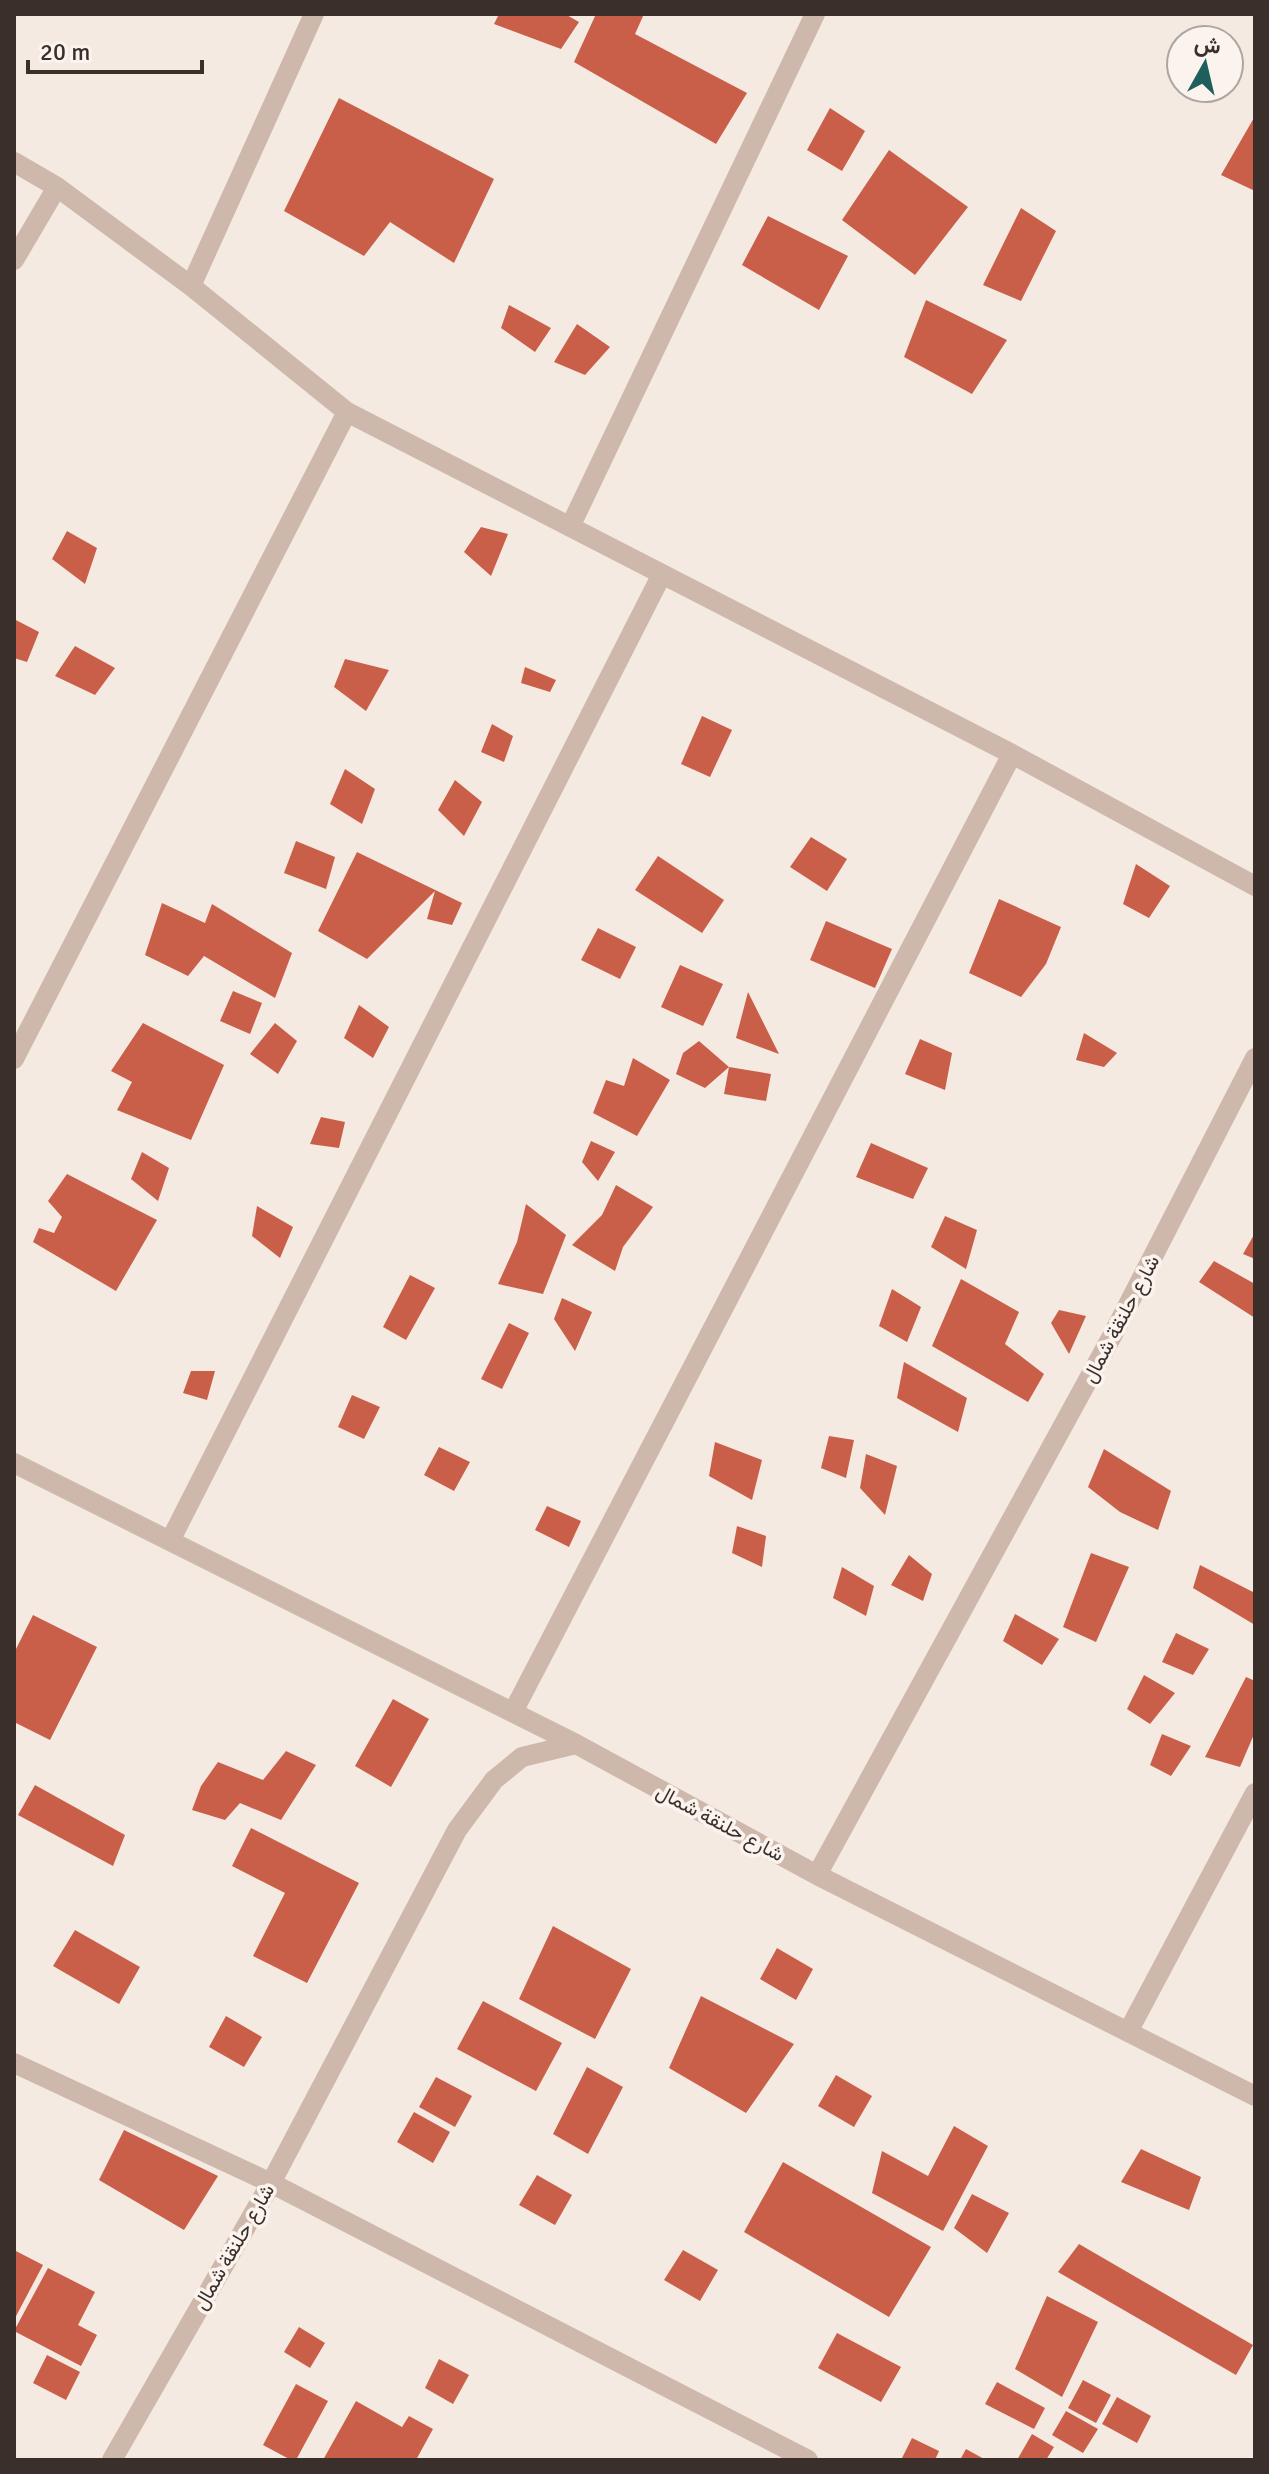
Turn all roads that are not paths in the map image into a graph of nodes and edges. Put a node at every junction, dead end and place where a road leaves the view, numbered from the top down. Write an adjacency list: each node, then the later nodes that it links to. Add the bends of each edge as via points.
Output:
1 (314, 14): 6 (street)
2 (815, 14): 8 (street)
3 (14, 162): 4 (street)
4 (57, 187): 5 (street); 6 (street)
5 (14, 260)
6 (191, 286): 7 (street)
7 (347, 412): 8 (street); 13 (street)
8 (570, 527): 9 (street)
9 (661, 576): 10 (street); 15 (street)
10 (1012, 754): 11 (street); 16 (street)
11 (1255, 886)
12 (1255, 1058): 19 (street, شارع حلنقة شمال, via 1111,1338)
13 (14, 1059)
14 (14, 1463): 15 (street)
15 (170, 1541): 16 (street)
16 (513, 1712): 17 (street)
17 (576, 1744): 19 (street, شارع حلنقة شمال); 23 (street, شارع حلنقة شمال, via 522,1757 494,1780 457,1830)
18 (1255, 1793): 20 (street)
19 (817, 1875): 20 (street)
20 (1129, 2030): 22 (street)
21 (14, 2063): 23 (street)
22 (1255, 2096)
23 (271, 2183): 24 (street, شارع حلنقة شمال); 25 (street)
24 (112, 2460)
25 (808, 2460)

